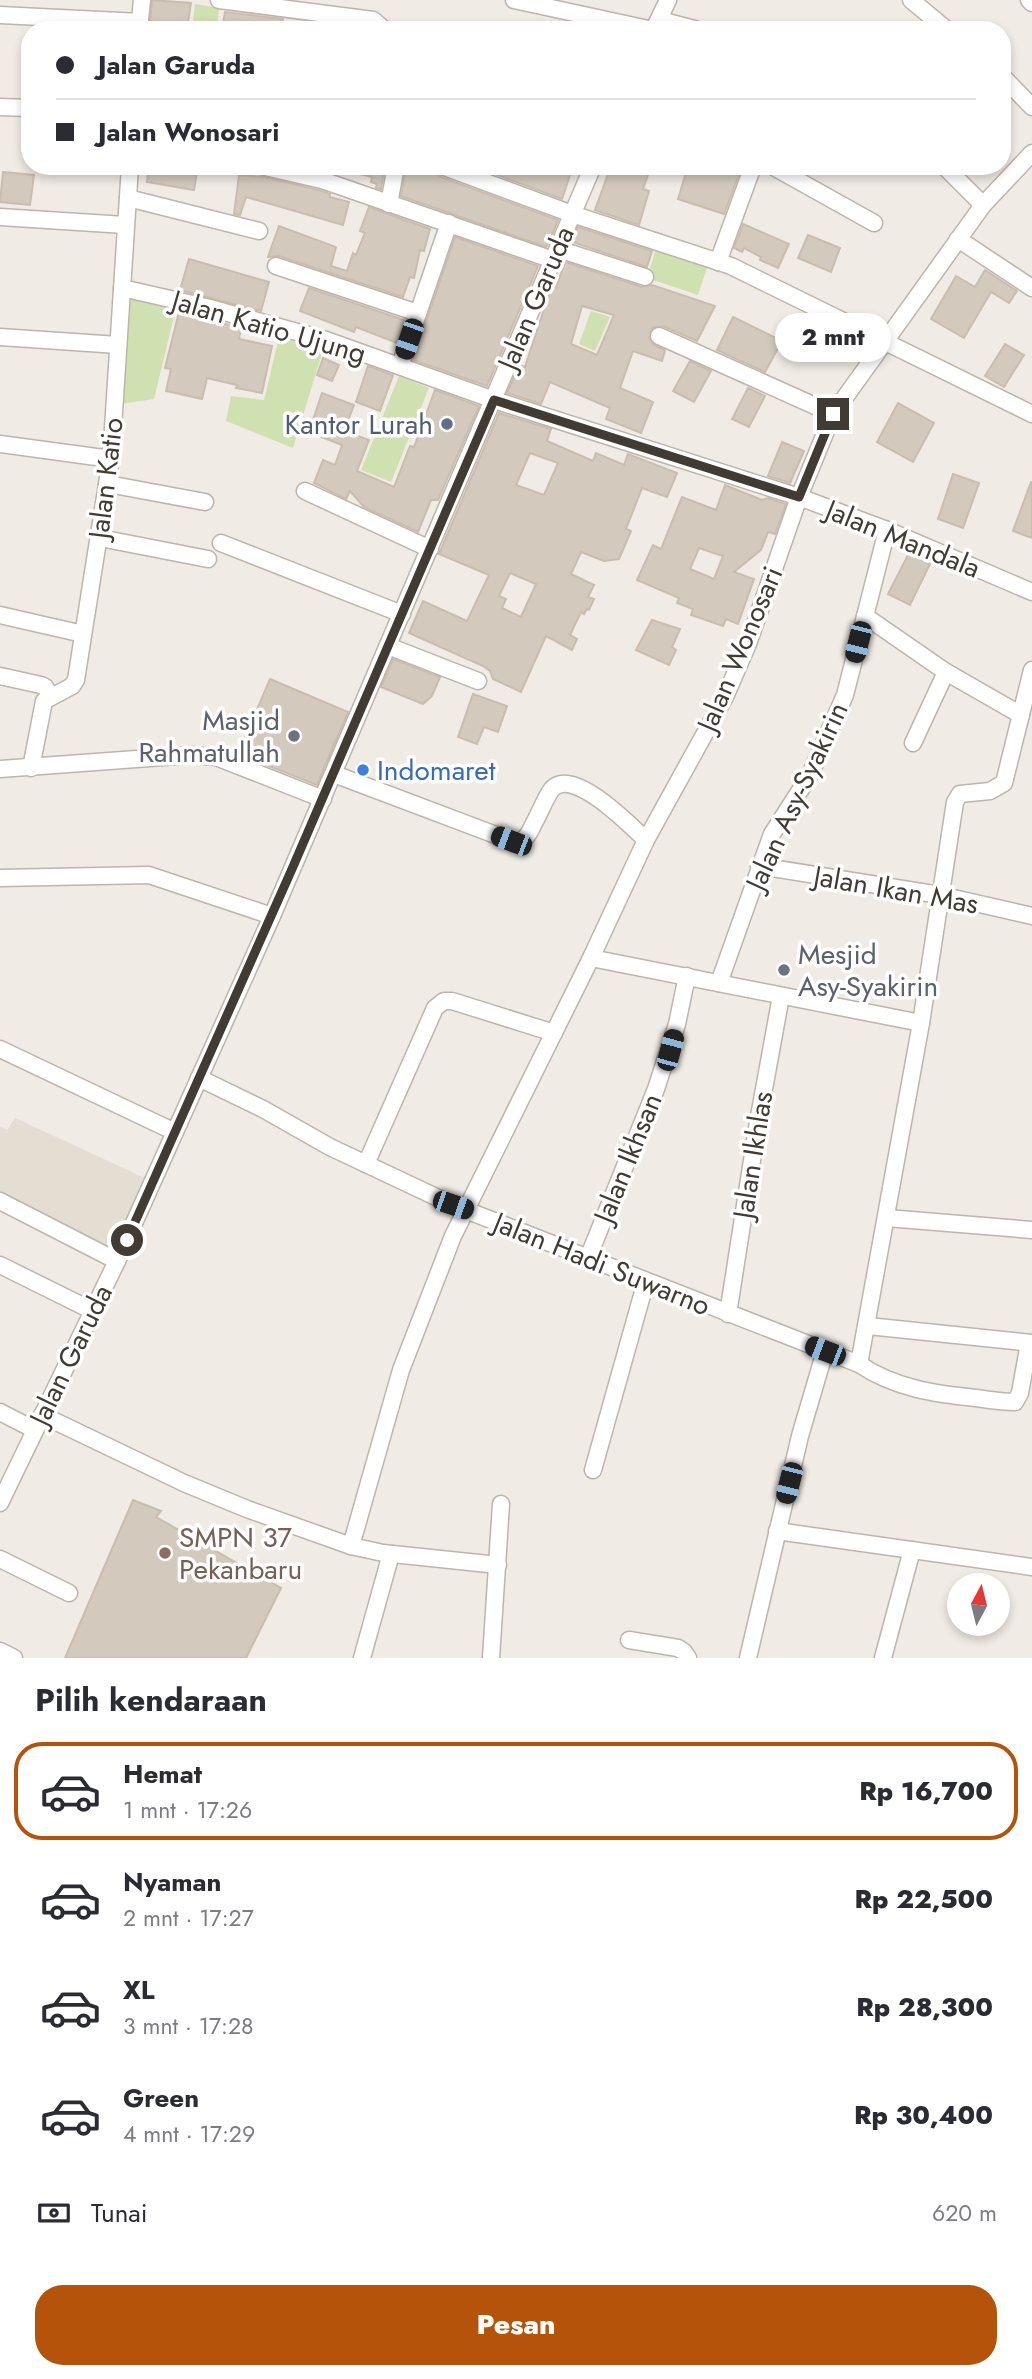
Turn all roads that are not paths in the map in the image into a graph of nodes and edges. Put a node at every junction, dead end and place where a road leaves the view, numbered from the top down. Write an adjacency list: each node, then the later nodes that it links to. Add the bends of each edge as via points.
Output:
1 (142, 0): 8 (street)
2 (219, 0): 9 (street)
3 (514, 0): 10 (street)
4 (668, 0): 11 (street)
5 (911, 0): 12 (street)
6 (0, 15): 7 (street)
7 (76, 21)
8 (140, 21)
9 (374, 21)
10 (624, 21)
11 (658, 21)
12 (936, 21)
13 (1011, 86): 15 (street)
14 (0, 107): 16 (street)
15 (1032, 107)
16 (21, 108)
17 (1032, 153): 28 (street, Jalan Wonosari)
18 (129, 175): 26 (street, Jalan Katio)
19 (300, 175): 27 (street)
20 (394, 175): 27 (street)
21 (466, 175): 29 (street)
22 (589, 175): 29 (street, Jalan Garuda)
23 (750, 175): 37 (street)
24 (788, 175): 32 (street)
25 (953, 175): 28 (street)
26 (128, 198): 33 (street, Jalan Katio); 34 (street)
27 (389, 204): 31 (street)
28 (983, 205): 35 (street, Jalan Wonosari)
29 (572, 214): 36 (street, Jalan Garuda); 37 (street)
30 (0, 217): 33 (street)
31 (449, 223): 36 (street); 42 (street)
32 (874, 223)
33 (125, 225): 40 (street, Jalan Katio)
34 (259, 231)
35 (958, 239): 41 (street); 45 (street, Jalan Wonosari)
36 (556, 255): 39 (street); 48 (street, Jalan Garuda)
37 (718, 262): 45 (street)
38 (276, 266): 42 (street)
39 (645, 278)
40 (122, 288): 46 (street, Jalan Katio); 47 (street, Jalan Katio Ujung, via 268,323)
41 (1032, 288)
42 (418, 313): 47 (street)
43 (659, 336): 49 (street)
44 (0, 337): 46 (street)
45 (884, 341): 49 (street, Jalan Wonosari); 50 (street)
46 (118, 345): 52 (street, Jalan Katio)
47 (400, 366): 48 (street, Jalan Katio Ujung)
48 (494, 400): 55 (street, Jalan Mandala); 60 (street, Jalan Garuda)
49 (833, 414): 55 (street, Jalan Wonosari)
50 (1032, 414)
51 (0, 444): 52 (street)
52 (111, 459): 53 (street, Jalan Katio)
53 (108, 484): 56 (street); 58 (street, Jalan Katio)
54 (305, 491): 60 (street)
55 (799, 497): 57 (street, Jalan Mandala); 79 (street, Jalan Wonosari, via 725,697)
56 (205, 502)
57 (887, 530): 62 (street, Jalan Mandala); 65 (street, Jalan Asy-Syakirin)
58 (100, 538): 61 (street); 66 (street, Jalan Katio)
59 (222, 543): 63 (street)
60 (430, 549): 63 (street, Jalan Garuda)
61 (208, 559)
62 (1032, 592)
63 (402, 614): 67 (street, Jalan Garuda)
64 (0, 615): 66 (street)
65 (865, 616): 69 (street); 80 (street, Jalan Asy-Syakirin, via 845,695 810,775 772,835)
66 (83, 634): 72 (street, Jalan Katio, via 76,680)
67 (388, 646): 71 (street); 77 (street, Jalan Garuda)
68 (1032, 670): 73 (street)
69 (946, 672): 73 (street); 74 (street)
70 (0, 676): 72 (street, via 41,685)
71 (478, 681)
72 (50, 695): 75 (street, via 41,707)
73 (1021, 715): 82 (street, via 1004,783 990,791 957,796)
74 (913, 743)
75 (31, 768): 76 (street); 78 (street, via 216,757)
76 (0, 769)
77 (334, 774): 78 (street, Jalan Garuda); 79 (street, via 517,843 529,832 552,789 572,784 599,798)
78 (323, 799): 83 (street, Jalan Garuda)
79 (646, 840): 85 (street, Jalan Wonosari)
80 (759, 866): 82 (street, Jalan Ikan Mas); 87 (street, Jalan Asy-Syakirin)
81 (0, 878): 83 (street, via 149,875)
82 (940, 895): 84 (street, Jalan Ikan Mas); 89 (street)
83 (272, 916): 92 (street, Jalan Garuda)
84 (1032, 916)
85 (591, 958): 86 (street); 90 (street, Jalan Wonosari)
86 (687, 976): 87 (street); 99 (street, Jalan Ikhsan, via 656,1089)
87 (719, 983): 88 (street)
88 (781, 996): 89 (street); 104 (street, Jalan Ikhlas)
89 (921, 1023): 97 (street)
90 (554, 1032): 94 (street, via 452,1001 439,1003); 96 (street, Jalan Wonosari)
91 (0, 1049): 93 (street)
92 (199, 1079): 93 (street, Jalan Garuda); 94 (street, Jalan Hadi Suwarno)
93 (175, 1132): 100 (street, Jalan Garuda)
94 (366, 1164): 96 (street, Jalan Hadi Suwarno)
95 (0, 1201): 100 (street)
96 (467, 1209): 99 (street, Jalan Hadi Suwarno); 115 (street, Jalan Wonosari, via 413,1335)
97 (887, 1218): 98 (street); 105 (street)
98 (1032, 1230)
99 (588, 1258): 102 (street, Jalan Hadi Suwarno)
100 (117, 1261): 103 (street, Jalan Garuda)
101 (0, 1265): 103 (street)
102 (646, 1281): 104 (street, Jalan Hadi Suwarno); 111 (street)
103 (93, 1311): 110 (street, Jalan Garuda)
104 (728, 1314): 107 (street, Jalan Hadi Suwarno)
105 (868, 1326): 106 (street); 108 (street)
106 (1031, 1343): 108 (street, Jalan Hadi Suwarno, via 1019,1398 1012,1403 899,1385)
107 (825, 1351): 108 (street, Jalan Hadi Suwarno); 114 (street)
108 (859, 1364)
109 (0, 1412): 110 (street)
110 (38, 1423): 112 (street, Jalan Garuda); 115 (street, via 247,1509)
111 (593, 1470)
112 (0, 1503)
113 (501, 1504): 119 (street)
114 (777, 1531): 116 (street); 128 (street)
115 (351, 1546): 117 (street)
116 (912, 1550): 120 (street); 129 (street)
117 (391, 1554): 119 (street); 125 (street)
118 (0, 1559): 121 (street)
119 (498, 1565): 126 (street)
120 (1032, 1567)
121 (69, 1593)
122 (629, 1640): 127 (street, via 678,1648)
123 (0, 1651): 124 (street)
124 (14, 1658)
125 (362, 1658)
126 (491, 1658)
127 (688, 1658)
128 (748, 1658)
129 (883, 1658)

